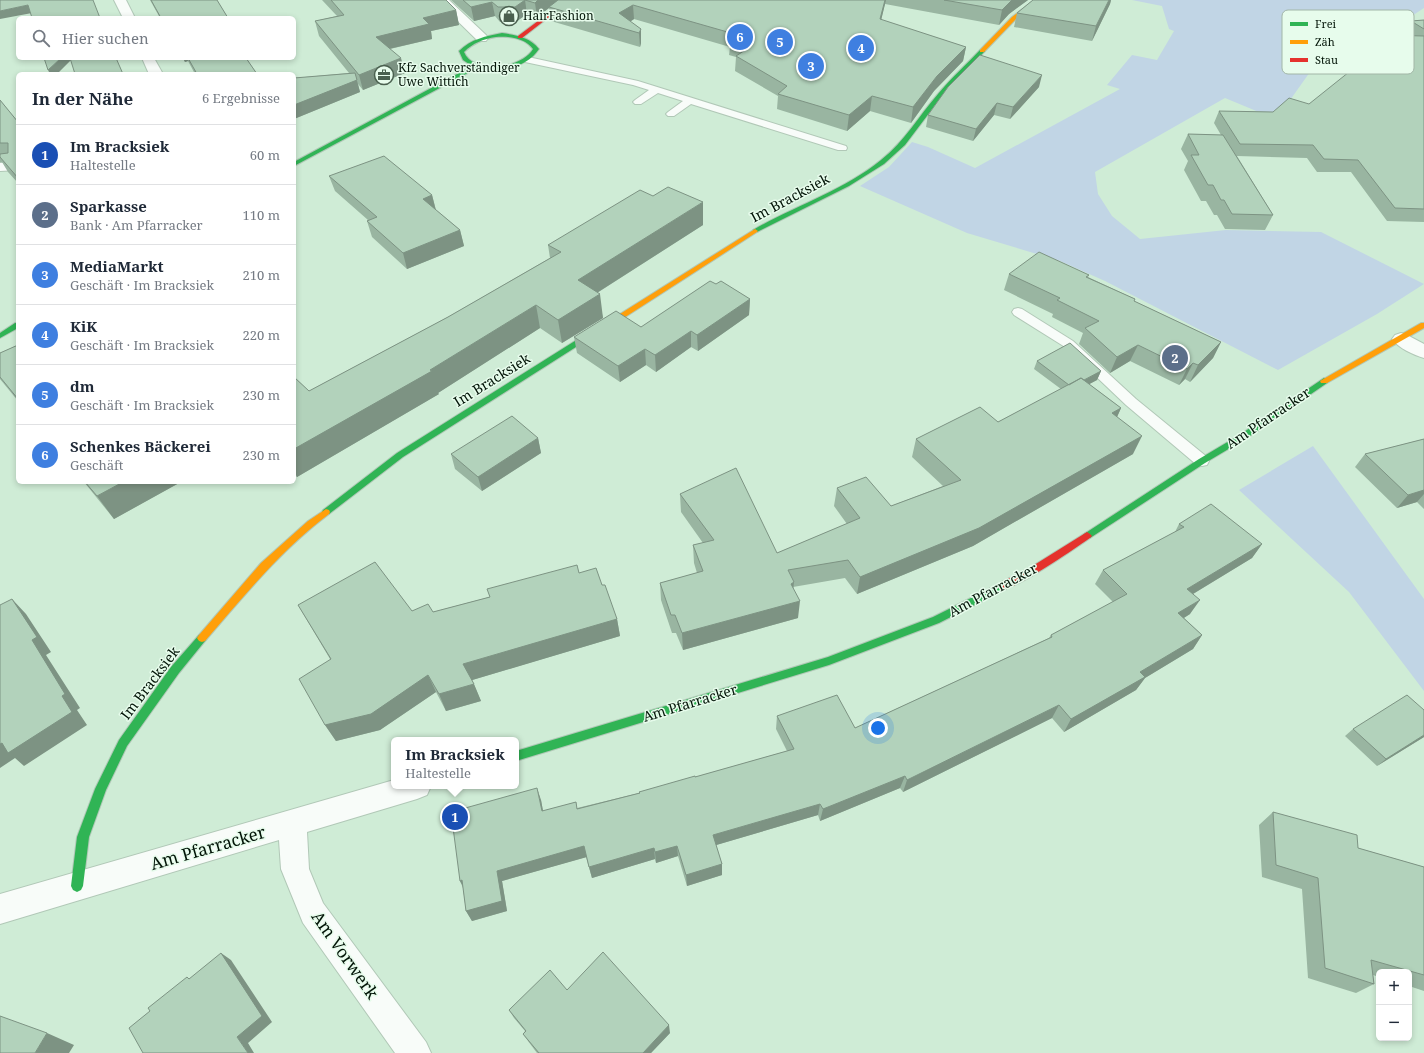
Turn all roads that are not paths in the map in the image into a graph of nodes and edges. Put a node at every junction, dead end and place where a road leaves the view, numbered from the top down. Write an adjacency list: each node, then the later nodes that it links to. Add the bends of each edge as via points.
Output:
1 (120, 0): 5 (street)
2 (442, 0): 7 (street)
3 (569, 0): 6 (street)
4 (1038, 0): 30 (street, Im Bracksiek, via 1020,12 940,94 913,132 897,150 878,165 773,220 400,455 311,523 264,566 175,670 123,743 100,789 82,838)
5 (128, 16)
6 (520, 37): 7 (street, via 502,35); 9 (street, via 534,44 536,49)
7 (482, 38): 10 (street, via 468,44 461,52 462,58)
8 (149, 60): 11 (street)
9 (528, 60): 10 (street, via 498,68); 12 (lane, via 635,83)
10 (476, 66): 17 (street)
11 (155, 72)
12 (656, 90): 13 (lane); 14 (lane)
13 (690, 100): 15 (lane); 16 (lane)
14 (638, 102)
15 (671, 114)
16 (842, 148)
17 (296, 163)
18 (16, 166): 19 (street)
19 (0, 167)
20 (1018, 312): 26 (lane, via 1069,344 1131,402)
21 (1424, 325): 24 (street, Am Pfarracker)
22 (16, 326): 23 (street)
23 (0, 336)
24 (1401, 339): 25 (street); 26 (street, Am Pfarracker, via 1319,384 1244,436)
25 (1424, 352)
26 (1202, 461): 27 (street, Am Pfarracker, via 1034,570 936,620 829,661)
27 (519, 755)
28 (407, 789): 29 (street, Am Pfarracker)
29 (292, 824): 30 (street, Am Pfarracker); 32 (street, Am Vorwerk, via 295,869 313,913)
30 (77, 886): 31 (street, Am Pfarracker)
31 (0, 909)
32 (415, 1053)

